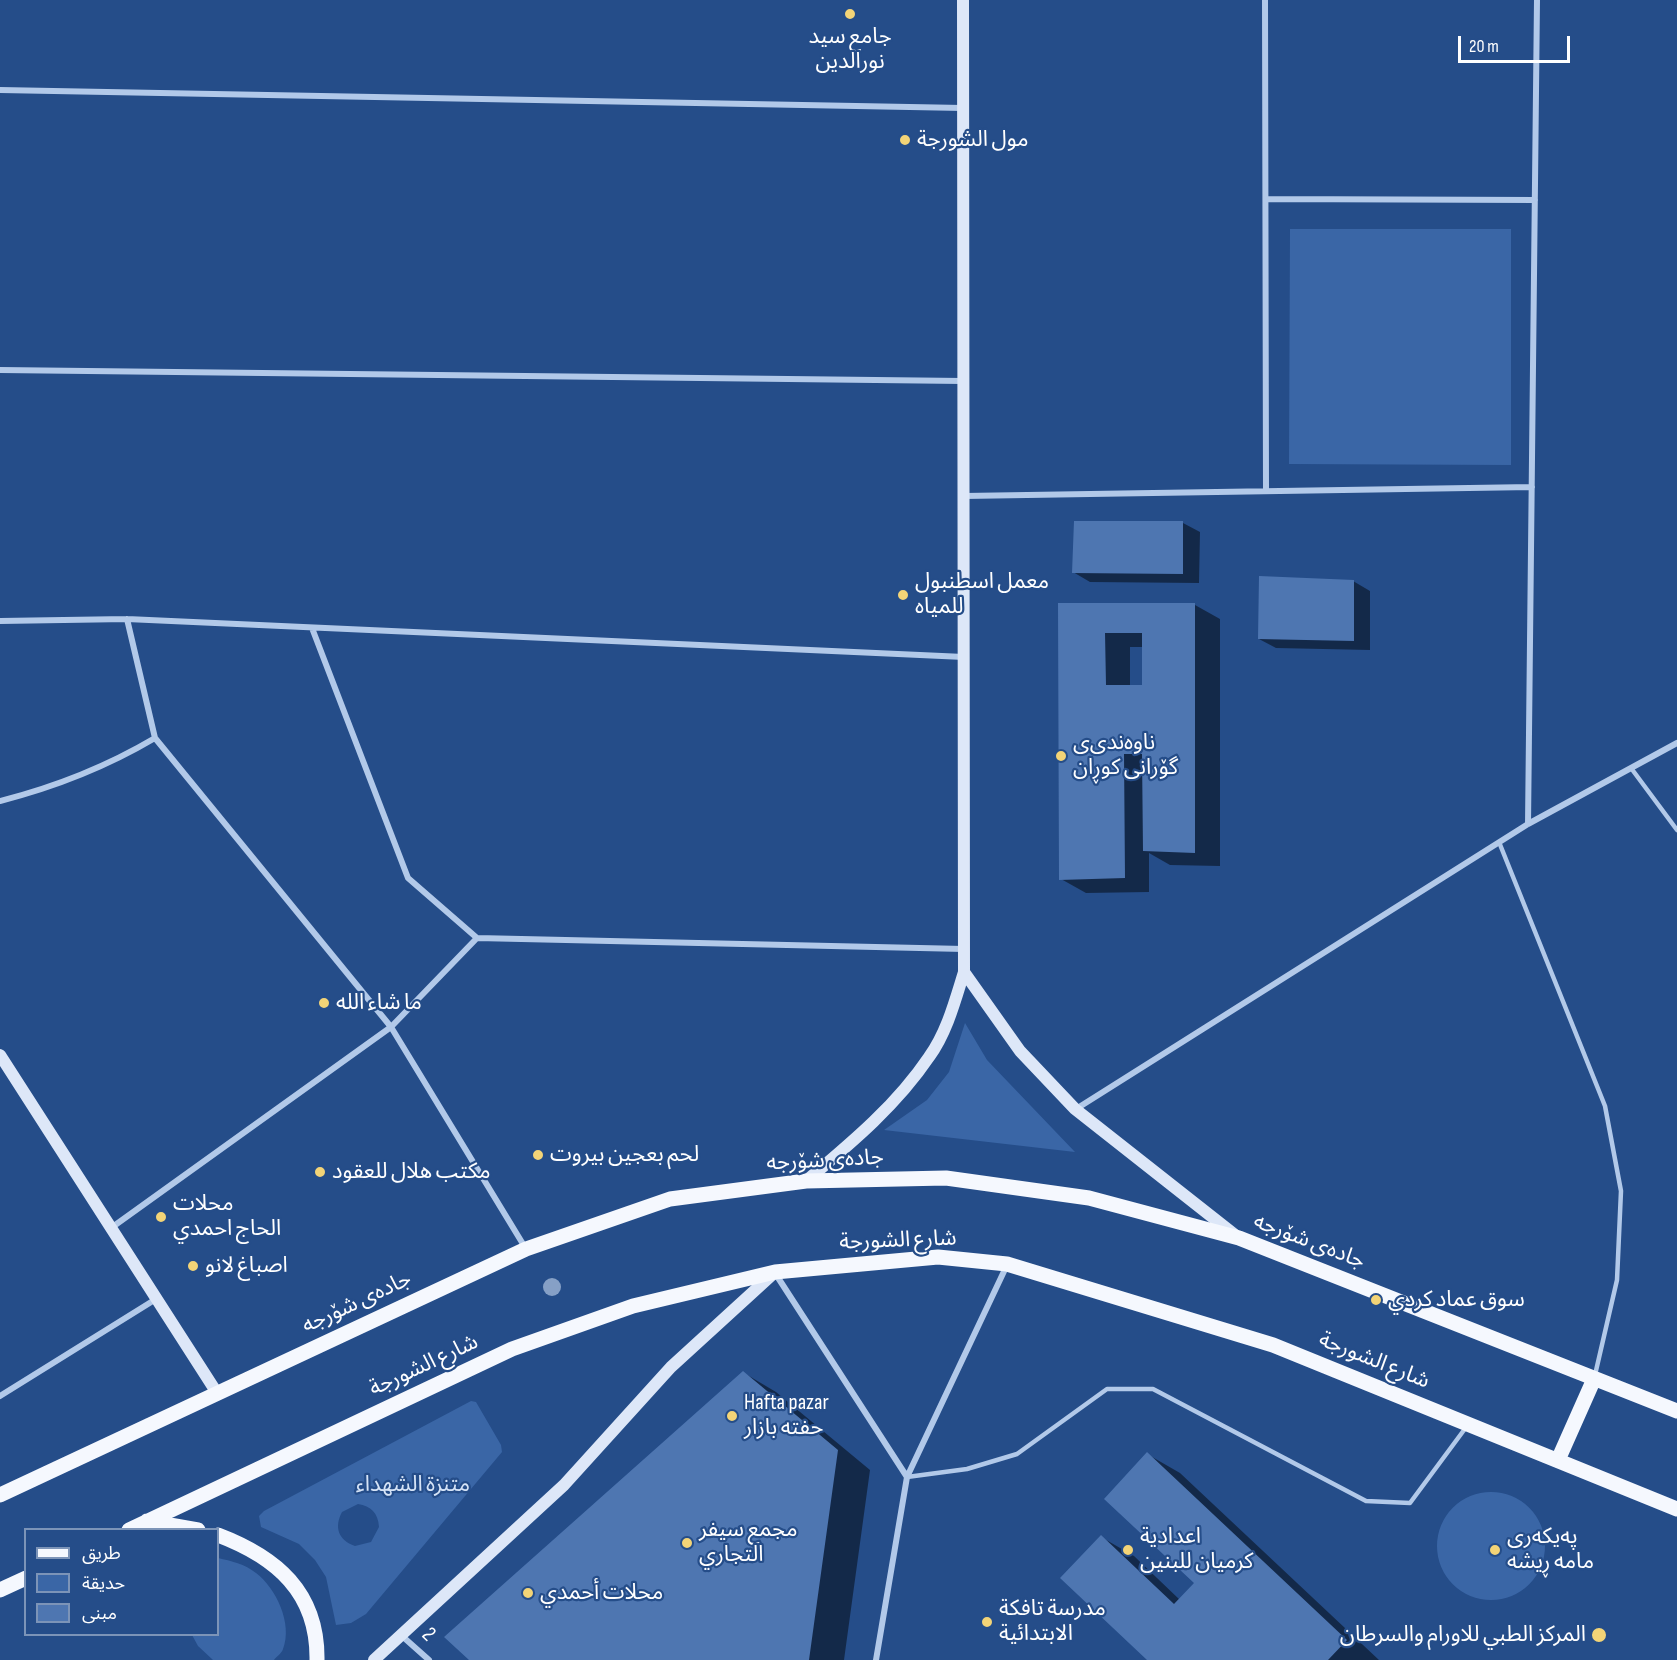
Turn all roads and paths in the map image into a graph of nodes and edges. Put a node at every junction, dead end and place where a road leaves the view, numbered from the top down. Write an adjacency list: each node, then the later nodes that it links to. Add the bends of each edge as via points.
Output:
1 (963, 0): 5 (street)
2 (1265, 0): 6 (street)
3 (1537, 0): 7 (street)
4 (0, 90): 5 (street)
5 (963, 108): 9 (street)
6 (1266, 199): 7 (street); 11 (street)
7 (1535, 200): 10 (street)
8 (0, 369): 9 (street)
9 (963, 381): 12 (street)
10 (1532, 487): 11 (street); 21 (street)
11 (1266, 491): 12 (street)
12 (964, 496): 16 (street)
13 (127, 619): 14 (street); 15 (street); 17 (street)
14 (0, 621)
15 (312, 628): 16 (street); 24 (street, via 408,878)
16 (964, 657): 25 (street)
17 (155, 738): 20 (street, via 116,761 42,790); 27 (street)
18 (1677, 743): 19 (street)
19 (1631, 768): 21 (street); 22 (lane)
20 (0, 801)
21 (1528, 824): 23 (street)
22 (1677, 830)
23 (1499, 842): 29 (street); 37 (lane, via 1605,1106 1622,1191 1617,1280)
24 (477, 938): 25 (street); 27 (street)
25 (964, 949): 26 (street)
26 (964, 972): 29 (street, via 1020,1052); 30 (street, via 946,1026 929,1057 860,1136)
27 (391, 1027): 31 (street); 33 (street)
28 (0, 1055): 31 (street)
29 (1075, 1109): 32 (street)
30 (806, 1181): 32 (main road, جادەی شۆرجە, via 946,1178 1089,1198); 33 (main road, جادەی شۆرجە, via 670,1199)
31 (111, 1228): 36 (street)
32 (1239, 1238): 37 (main road, جادەی شۆرجە)
33 (526, 1249): 38 (main road, جادەی شۆرجە)
34 (1007, 1264): 35 (main road, شارع الشورجة, via 938,1257); 41 (main road, شارع الشورجة, via 1273,1345); 43 (street)
35 (775, 1272): 43 (street); 46 (main road, شارع الشورجة, via 633,1306 512,1349); 52 (street, via 671,1367 564,1485)
36 (157, 1299): 38 (street); 39 (street)
37 (1594, 1379): 40 (main road, جادەی شۆرجە); 42 (main road)
38 (217, 1393): 44 (main road, جادەی شۆرجە)
39 (0, 1396)
40 (1677, 1411)
41 (1468, 1424): 42 (main road, شارع الشورجة); 43 (lane, via 1410,1503 1366,1501 1153,1389 1107,1389 1017,1454 968,1469)
42 (1558, 1460): 45 (main road, شارع الشورجة)
43 (907, 1477): 56 (street)
44 (0, 1495)
45 (1677, 1509)
46 (147, 1521): 47 (main road, شارع الشورجة); 48 (main road)
47 (133, 1528)
48 (187, 1528)
49 (219, 1535): 53 (main road, via 245,1545 285,1573 308,1611)
50 (24, 1579): 51 (main road)
51 (0, 1590)
52 (402, 1636): 54 (street); 55 (street, 2)
53 (317, 1660)
54 (374, 1660)
55 (429, 1660)
56 (876, 1660)

